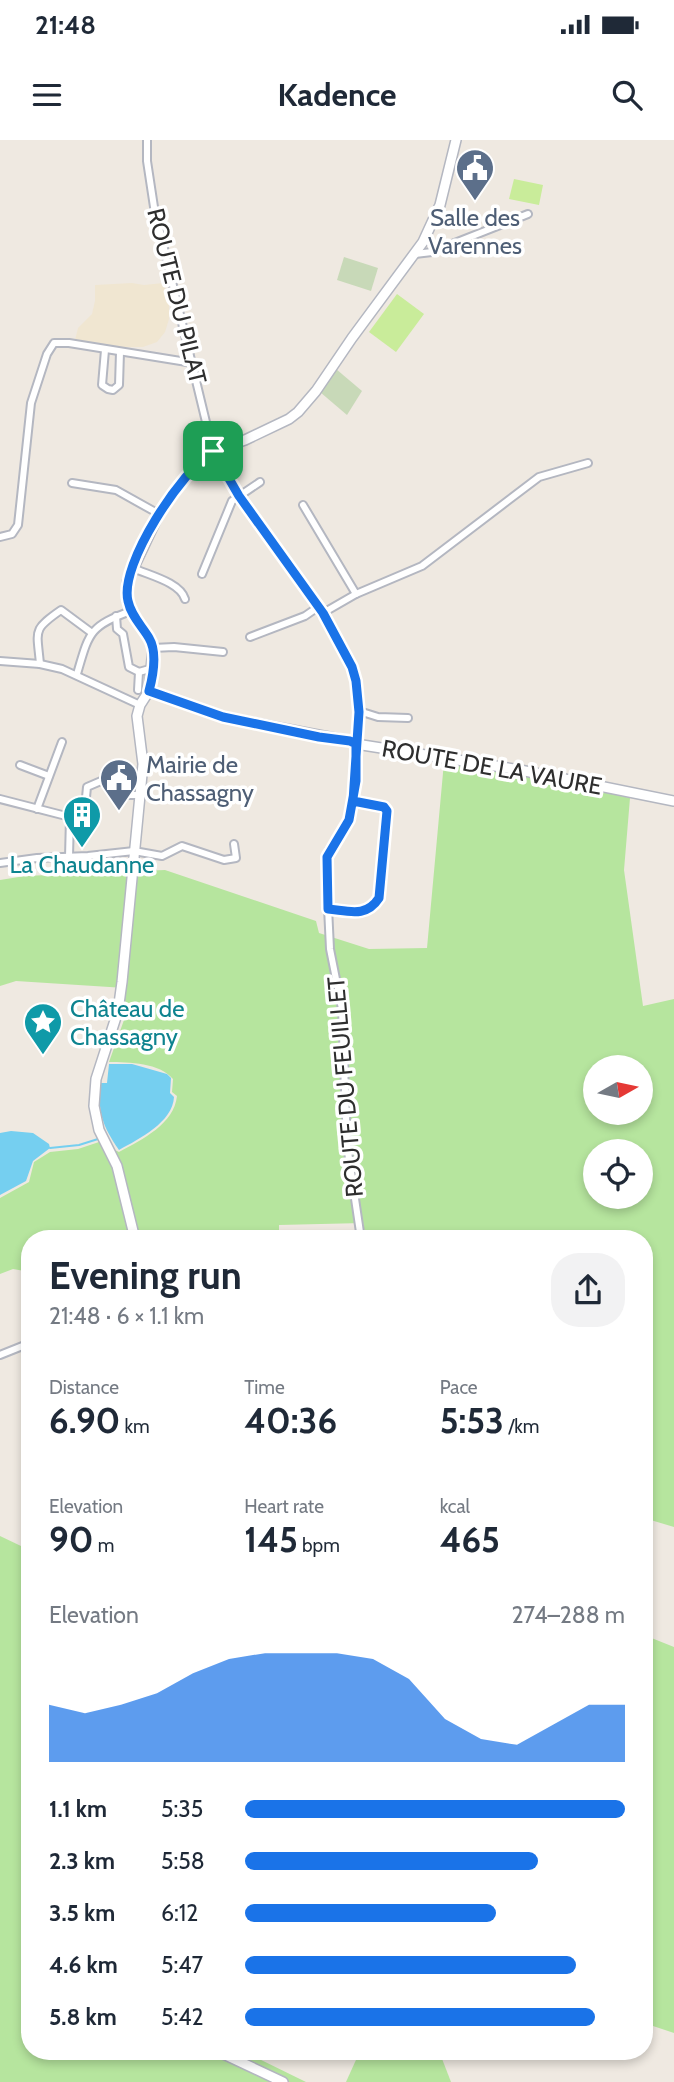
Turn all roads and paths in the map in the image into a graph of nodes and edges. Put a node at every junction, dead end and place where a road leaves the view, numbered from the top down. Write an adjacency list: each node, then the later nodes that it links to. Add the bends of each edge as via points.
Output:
1 (147, 140): 7 (street, ROUTE DU PILAT, via 154,207)
2 (456, 140): 4 (street, via 440,205)
3 (528, 214): 4 (street, via 428,254)
4 (415, 254): 8 (street, via 298,412 272,428)
5 (105, 350): 6 (street); 6 (street, via 103,385 113,390 119,385); 15 (street, via 59,342 50,346 31,403 18,525 12,534)
6 (120, 352): 7 (street)
7 (193, 363): 8 (street, ROUTE DU PILAT)
8 (213, 451): 12 (street, ROUTE DU PILAT); 14 (street, via 193,467)
9 (588, 463): 18 (street, via 539,477 422,566)
10 (260, 482): 12 (street)
11 (72, 483): 14 (street, via 116,490)
12 (239, 496): 17 (street, via 232,501); 20 (street, ROUTE DU PILAT)
13 (303, 505): 18 (street)
14 (159, 514): 16 (street)
15 (0, 537)
16 (133, 568): 19 (street, via 176,587); 21 (street, via 127,590)
17 (202, 574)
18 (355, 594): 20 (street)
19 (185, 599)
20 (320, 610): 24 (street); 35 (street, ROUTE DU PILAT, via 352,667)
21 (131, 611): 22 (street); 25 (street)
22 (117, 616): 23 (street, via 101,622); 30 (street, via 129,667)
23 (92, 633): 28 (street, via 61,610 37,630); 31 (street)
24 (250, 637)
25 (153, 648): 26 (street); 29 (street)
26 (223, 652)
27 (0, 661): 28 (street)
28 (40, 664): 31 (street)
29 (153, 668): 30 (street); 33 (street)
30 (139, 672): 32 (street)
31 (77, 674): 34 (street)
32 (138, 690)
33 (149, 691): 34 (street); 38 (street, ROUTE DE LA VAURE, via 223,717)
34 (140, 705): 41 (street, via 137,716 143,760)
35 (359, 712): 36 (street); 38 (street, ROUTE DU FEUILLET)
36 (408, 718)
37 (62, 743): 40 (street)
38 (356, 744): 43 (street, ROUTE DU FEUILLET); 44 (street, ROUTE DE LA VAURE, via 484,763)
39 (20, 765): 40 (street)
40 (49, 776): 45 (street)
41 (139, 795): 46 (street, via 118,795 108,778 88,788 84,818); 48 (street)
42 (0, 799): 45 (street)
43 (353, 801): 51 (street, ROUTE DU FEUILLET, via 349,820 327,857); 51 (street, via 387,811 379,898 365,912)
44 (674, 801)
45 (37, 809): 46 (street)
46 (70, 817): 49 (street)
47 (234, 844): 48 (street, via 236,858 224,860 182,846 162,856)
48 (134, 851): 49 (street); 52 (street, via 118,1011 96,1079 94,1106 99,1130 117,1166)
49 (69, 857): 50 (street)
50 (0, 863)
51 (328, 909): 53 (street, ROUTE DU FEUILLET, via 330,949 342,1009 347,1145)
52 (133, 1230)
53 (360, 1230)
54 (21, 1347): 55 (street)
55 (0, 1355)
56 (237, 2060): 57 (street)
57 (284, 2082)

